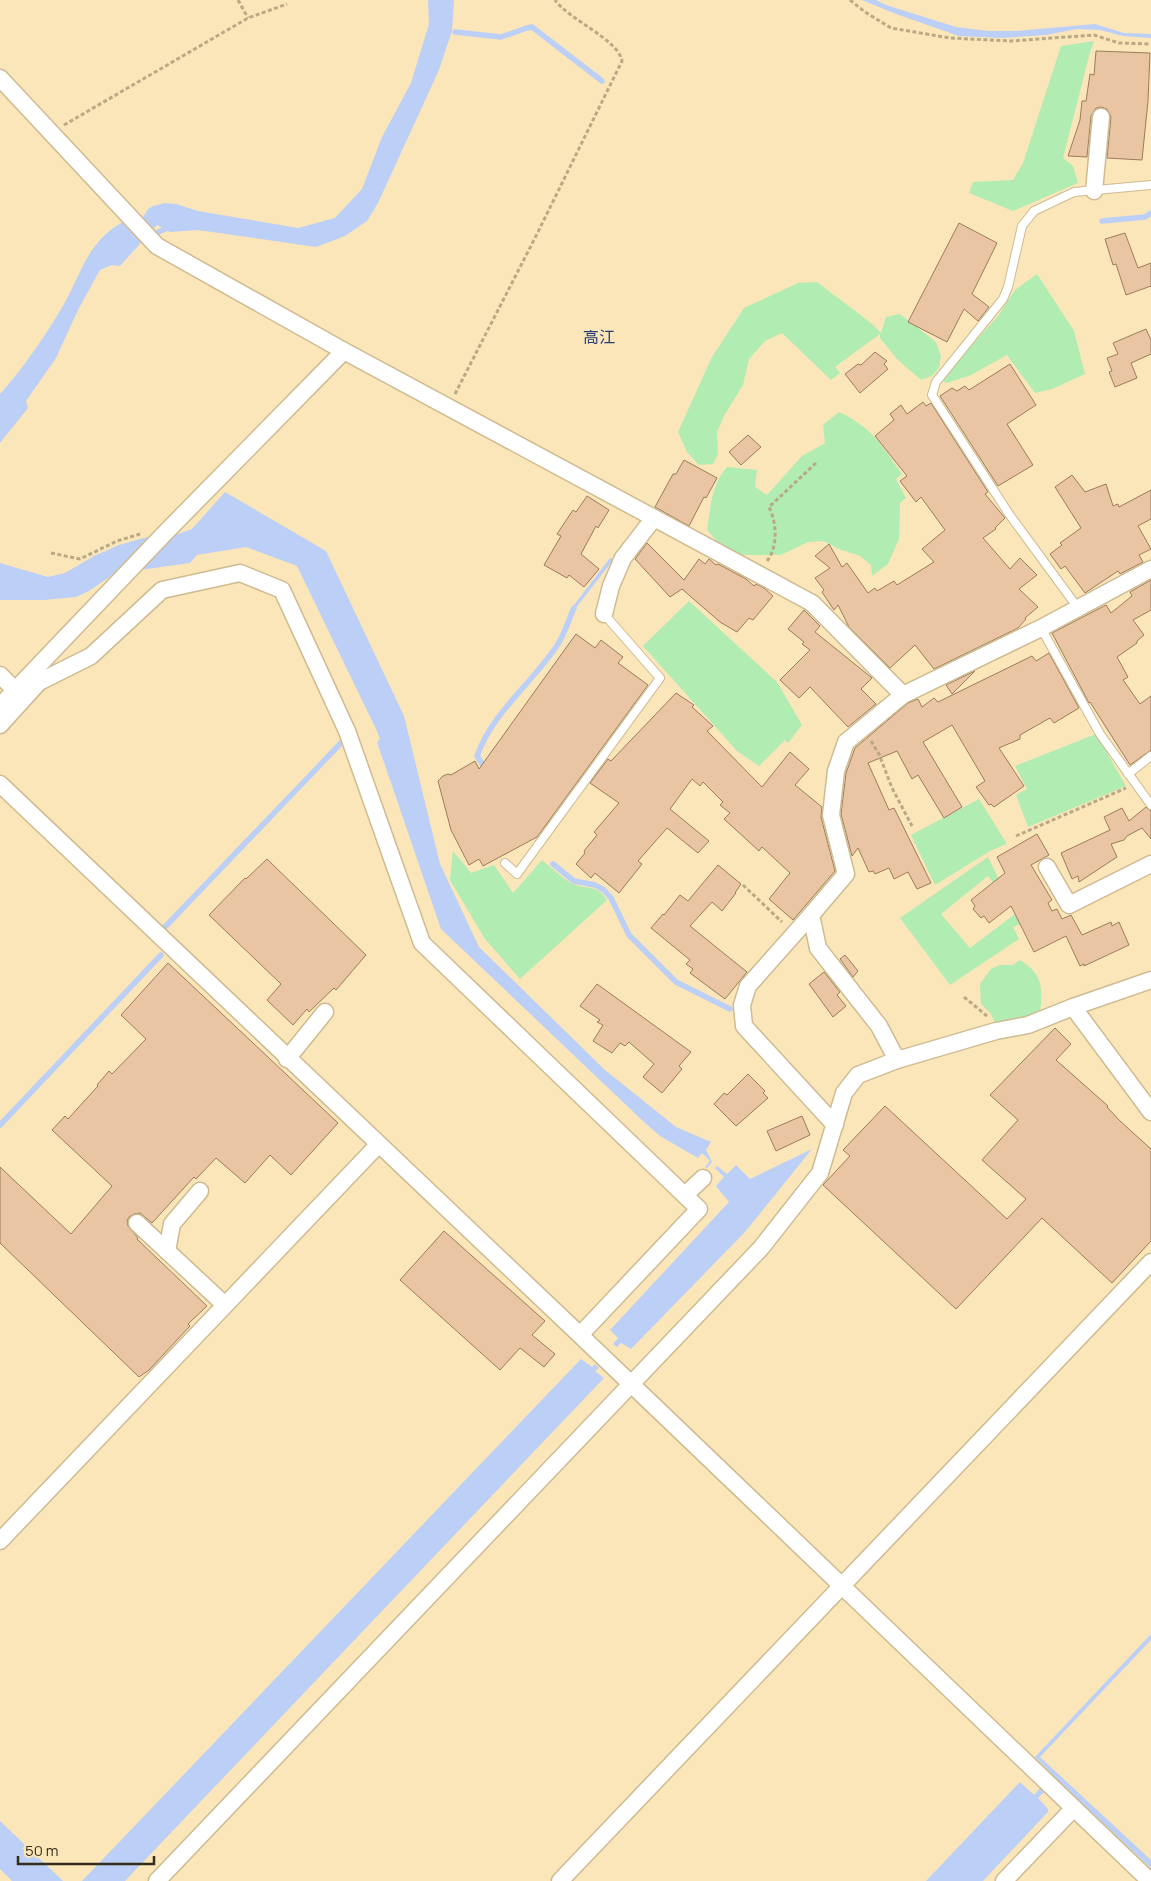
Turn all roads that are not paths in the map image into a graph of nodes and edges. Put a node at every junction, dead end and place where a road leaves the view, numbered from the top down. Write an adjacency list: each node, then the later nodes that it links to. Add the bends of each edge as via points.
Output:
1 (0, 78): 5 (street, via 157,246)
2 (1101, 117): 4 (street)
3 (1151, 185): 4 (lane)
4 (1094, 191): 8 (lane, via 1074,192 1058,199 1034,211 1022,226 1003,299 936,382 932,395 1010,514)
5 (344, 351): 6 (street); 12 (street)
6 (654, 518): 9 (street, via 623,558); 13 (street, via 812,603)
7 (1151, 569): 8 (street)
8 (1078, 608): 10 (street)
9 (604, 614): 20 (lane, via 660,678 517,874)
10 (1042, 628): 13 (street); 17 (lane, via 1100,734)
11 (0, 675): 12 (street)
12 (15, 690): 14 (street)
13 (903, 695): 23 (street, via 846,742 836,771 831,815 846,874)
14 (0, 706)
15 (0, 725): 34 (street, via 38,682 91,656 162,590 240,573 282,590 348,730 422,944)
16 (1151, 756): 17 (lane)
17 (1128, 774): 19 (lane)
18 (0, 784): 27 (street)
19 (1151, 805)
20 (505, 863)
21 (1151, 864): 22 (street, via 1069,905)
22 (1048, 867)
23 (811, 915): 28 (street, via 818,948 879,1026); 30 (street, via 748,986 742,1005 744,1026)
24 (1151, 980): 25 (street)
25 (1073, 1007): 28 (street, via 1028,1025 996,1031); 29 (street)
26 (325, 1012): 27 (street)
27 (287, 1058): 31 (street)
28 (898, 1060): 30 (street, via 858,1075 844,1093)
29 (1151, 1112)
30 (835, 1125): 40 (street, via 820,1173 761,1248)
31 (378, 1145): 38 (street); 39 (street)
32 (703, 1178): 34 (street)
33 (200, 1191): 36 (street, via 172,1224)
34 (684, 1196): 39 (street, via 699,1209)
35 (137, 1224): 36 (street)
36 (167, 1251): 38 (street)
37 (1151, 1262): 42 (street)
38 (225, 1305): 41 (street)
39 (580, 1335): 40 (street)
40 (631, 1384): 42 (street); 44 (street)
41 (0, 1541)
42 (841, 1585): 43 (street); 45 (street)
43 (1073, 1809): 46 (street); 47 (street)
44 (157, 1881)
45 (560, 1881)
46 (1004, 1881)
47 (1150, 1881)

